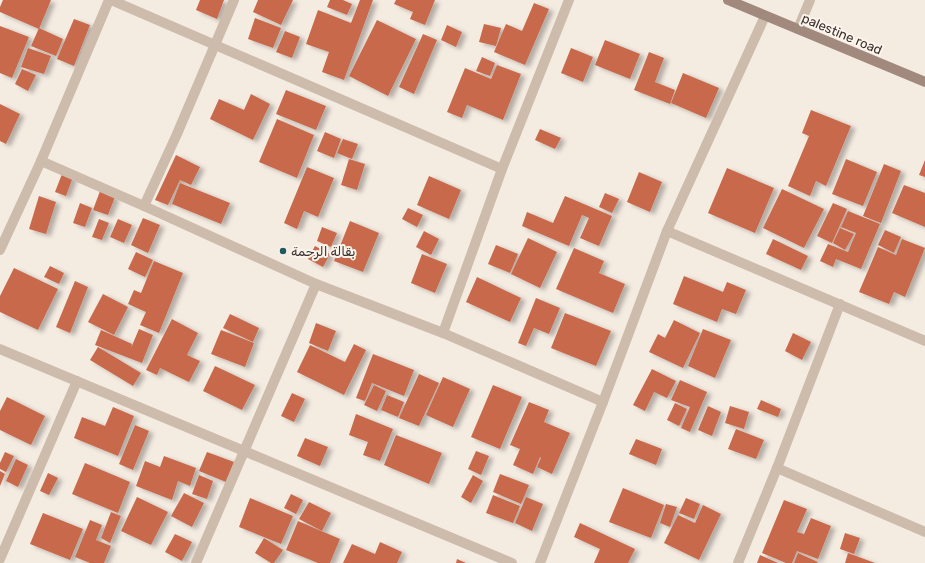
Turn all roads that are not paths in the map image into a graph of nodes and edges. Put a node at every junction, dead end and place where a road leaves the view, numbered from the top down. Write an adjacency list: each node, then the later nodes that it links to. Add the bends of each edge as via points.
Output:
1 (110, 0): 8 (street); 10 (street)
2 (234, 0): 8 (street)
3 (569, 0): 11 (street)
4 (728, 0): 6 (street, palestine road)
5 (810, 0): 7 (street)
6 (765, 16): 7 (street, palestine road); 13 (street)
7 (798, 29): 9 (street, palestine road)
8 (214, 45): 11 (street); 12 (street)
9 (925, 82)
10 (41, 161): 12 (street); 14 (street)
11 (502, 169): 17 (street)
12 (144, 206): 15 (street)
13 (667, 231): 16 (street); 21 (street)
14 (0, 250)
15 (316, 284): 17 (street); 22 (street)
16 (840, 304): 18 (street); 23 (street)
17 (443, 334): 21 (street)
18 (925, 341)
19 (0, 349): 20 (street)
20 (77, 381): 22 (street); 25 (street)
21 (603, 402): 28 (street)
22 (245, 452): 26 (street); 27 (street)
23 (777, 468): 24 (street); 29 (street)
24 (925, 532)
25 (1, 553)
26 (196, 563)
27 (512, 563)
28 (540, 563)
29 (738, 563)

